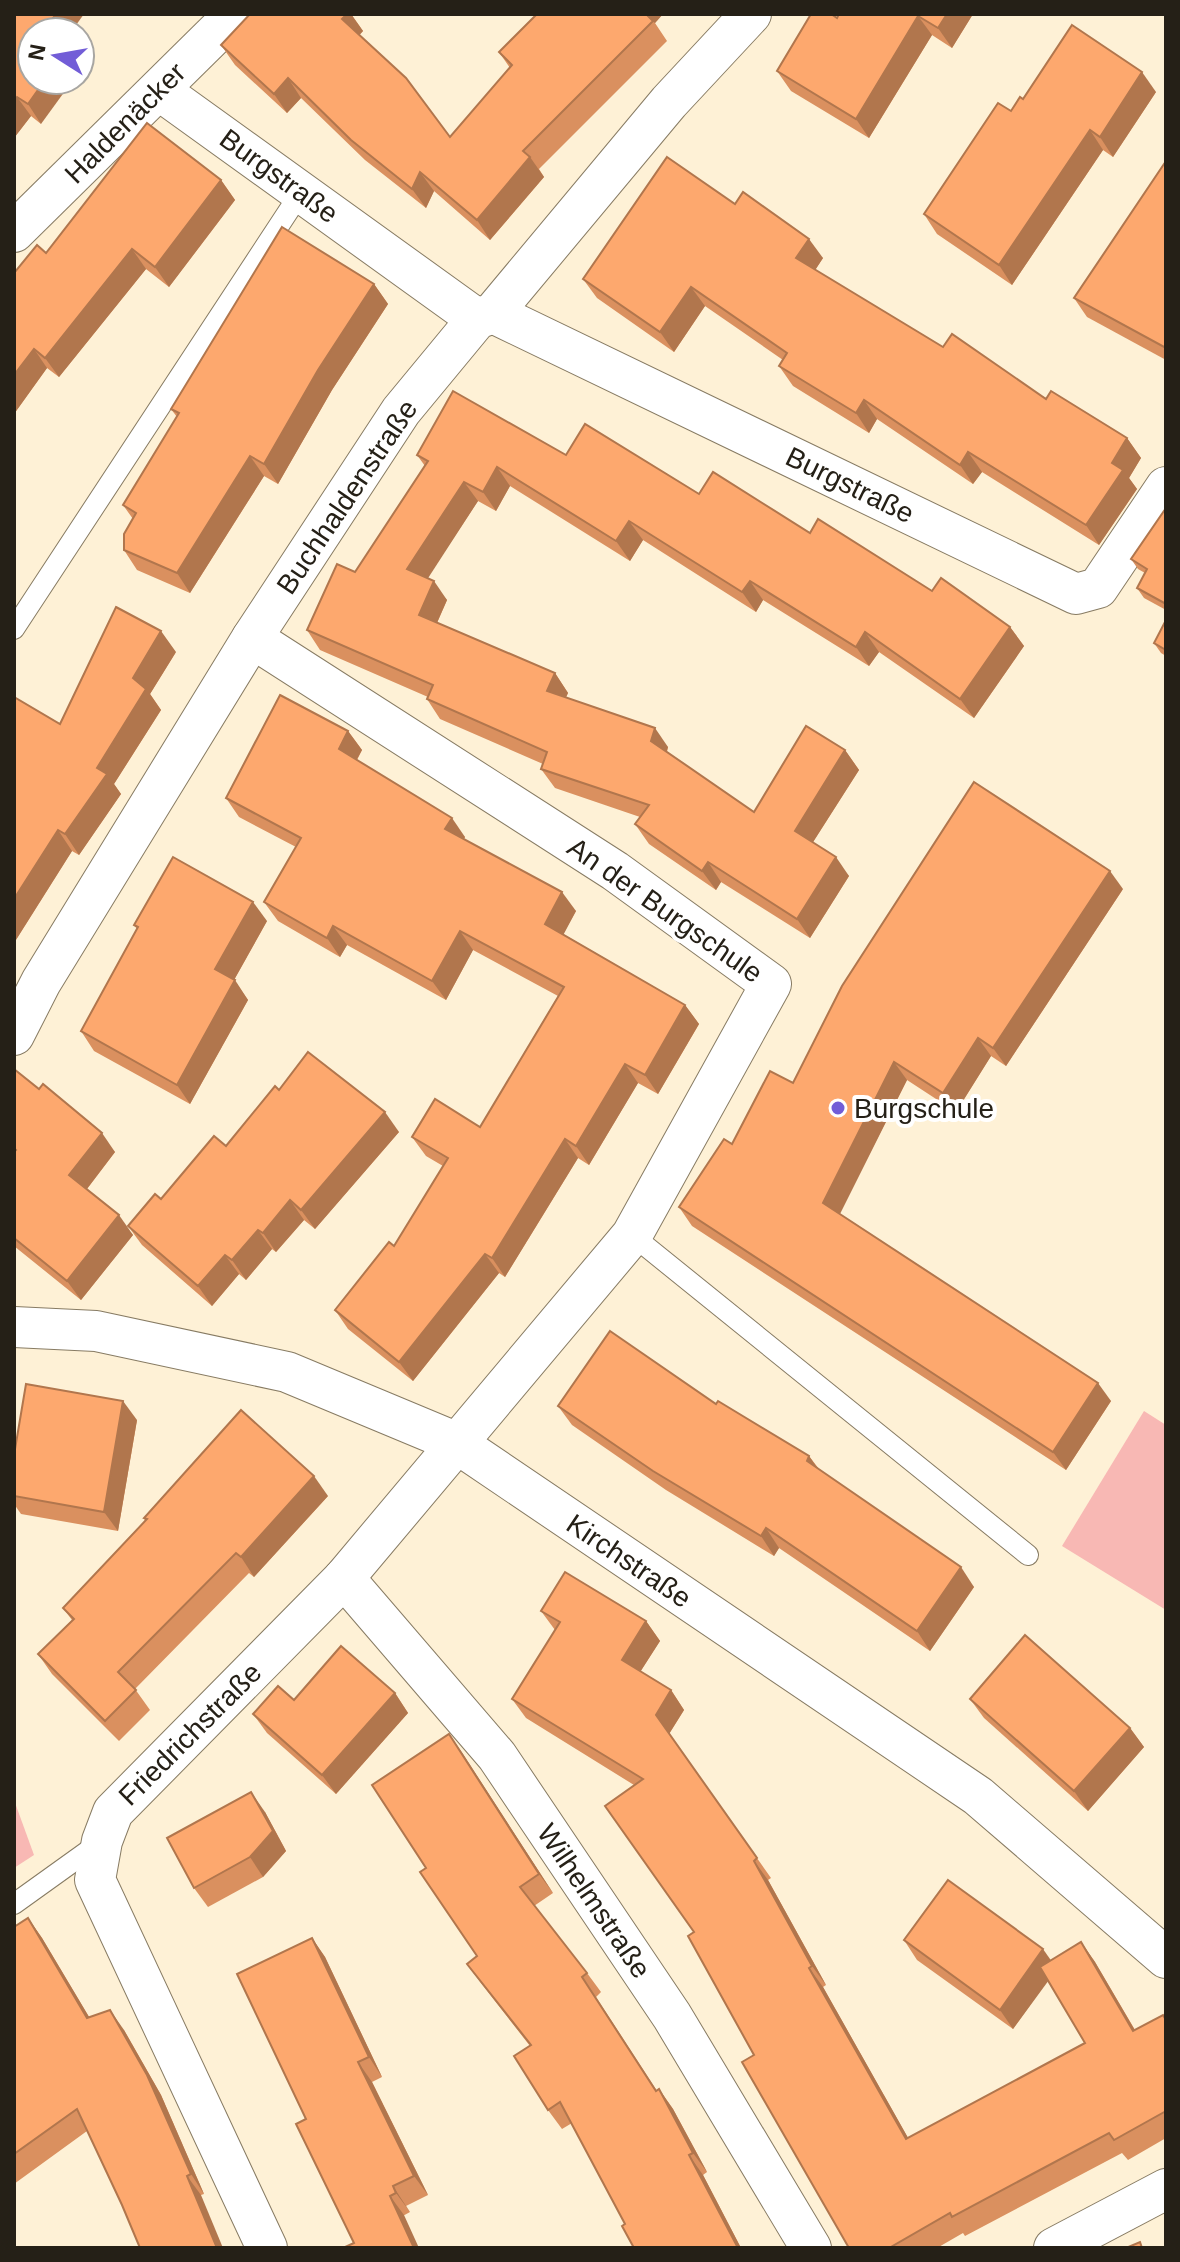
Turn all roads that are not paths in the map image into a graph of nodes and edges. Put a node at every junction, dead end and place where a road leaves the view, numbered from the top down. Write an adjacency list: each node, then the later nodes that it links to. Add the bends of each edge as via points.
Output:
1 (235, 14): 3 (street, Haldenäcker)
2 (751, 14): 6 (street, Buchhaldenstraße)
3 (159, 90): 4 (street, Burgstraße); 5 (street, Haldenäcker)
4 (301, 192): 6 (street, Burgstraße); 8 (lane)
5 (14, 232)
6 (485, 316): 7 (street, Burgstraße, via 1076,594 1098,588); 9 (street, Buchhaldenstraße, via 401,411)
7 (1166, 487)
8 (14, 629)
9 (252, 638): 10 (street, Buchhaldenstraße, via 41,982); 11 (street, An der Burgschule, via 615,871 771,984)
10 (14, 1035)
11 (632, 1235): 13 (street, An der Burgschule); 14 (lane)
12 (14, 1327): 13 (street, Kirchstraße, via 96,1331 287,1372)
13 (455, 1442): 15 (street, Friedrichstraße); 18 (street, Kirchstraße, via 978,1796)
14 (1028, 1555)
15 (344, 1578): 16 (street, Friedrichstraße, via 113,1812); 21 (street, Wilhelmstraße, via 497,1756 672,2016)
16 (102, 1841): 17 (lane); 20 (street, Friedrichstraße, via 95,1880)
17 (14, 1904)
18 (1166, 1958)
19 (1166, 2189): 22 (street)
20 (267, 2248)
21 (811, 2248)
22 (1054, 2248)

